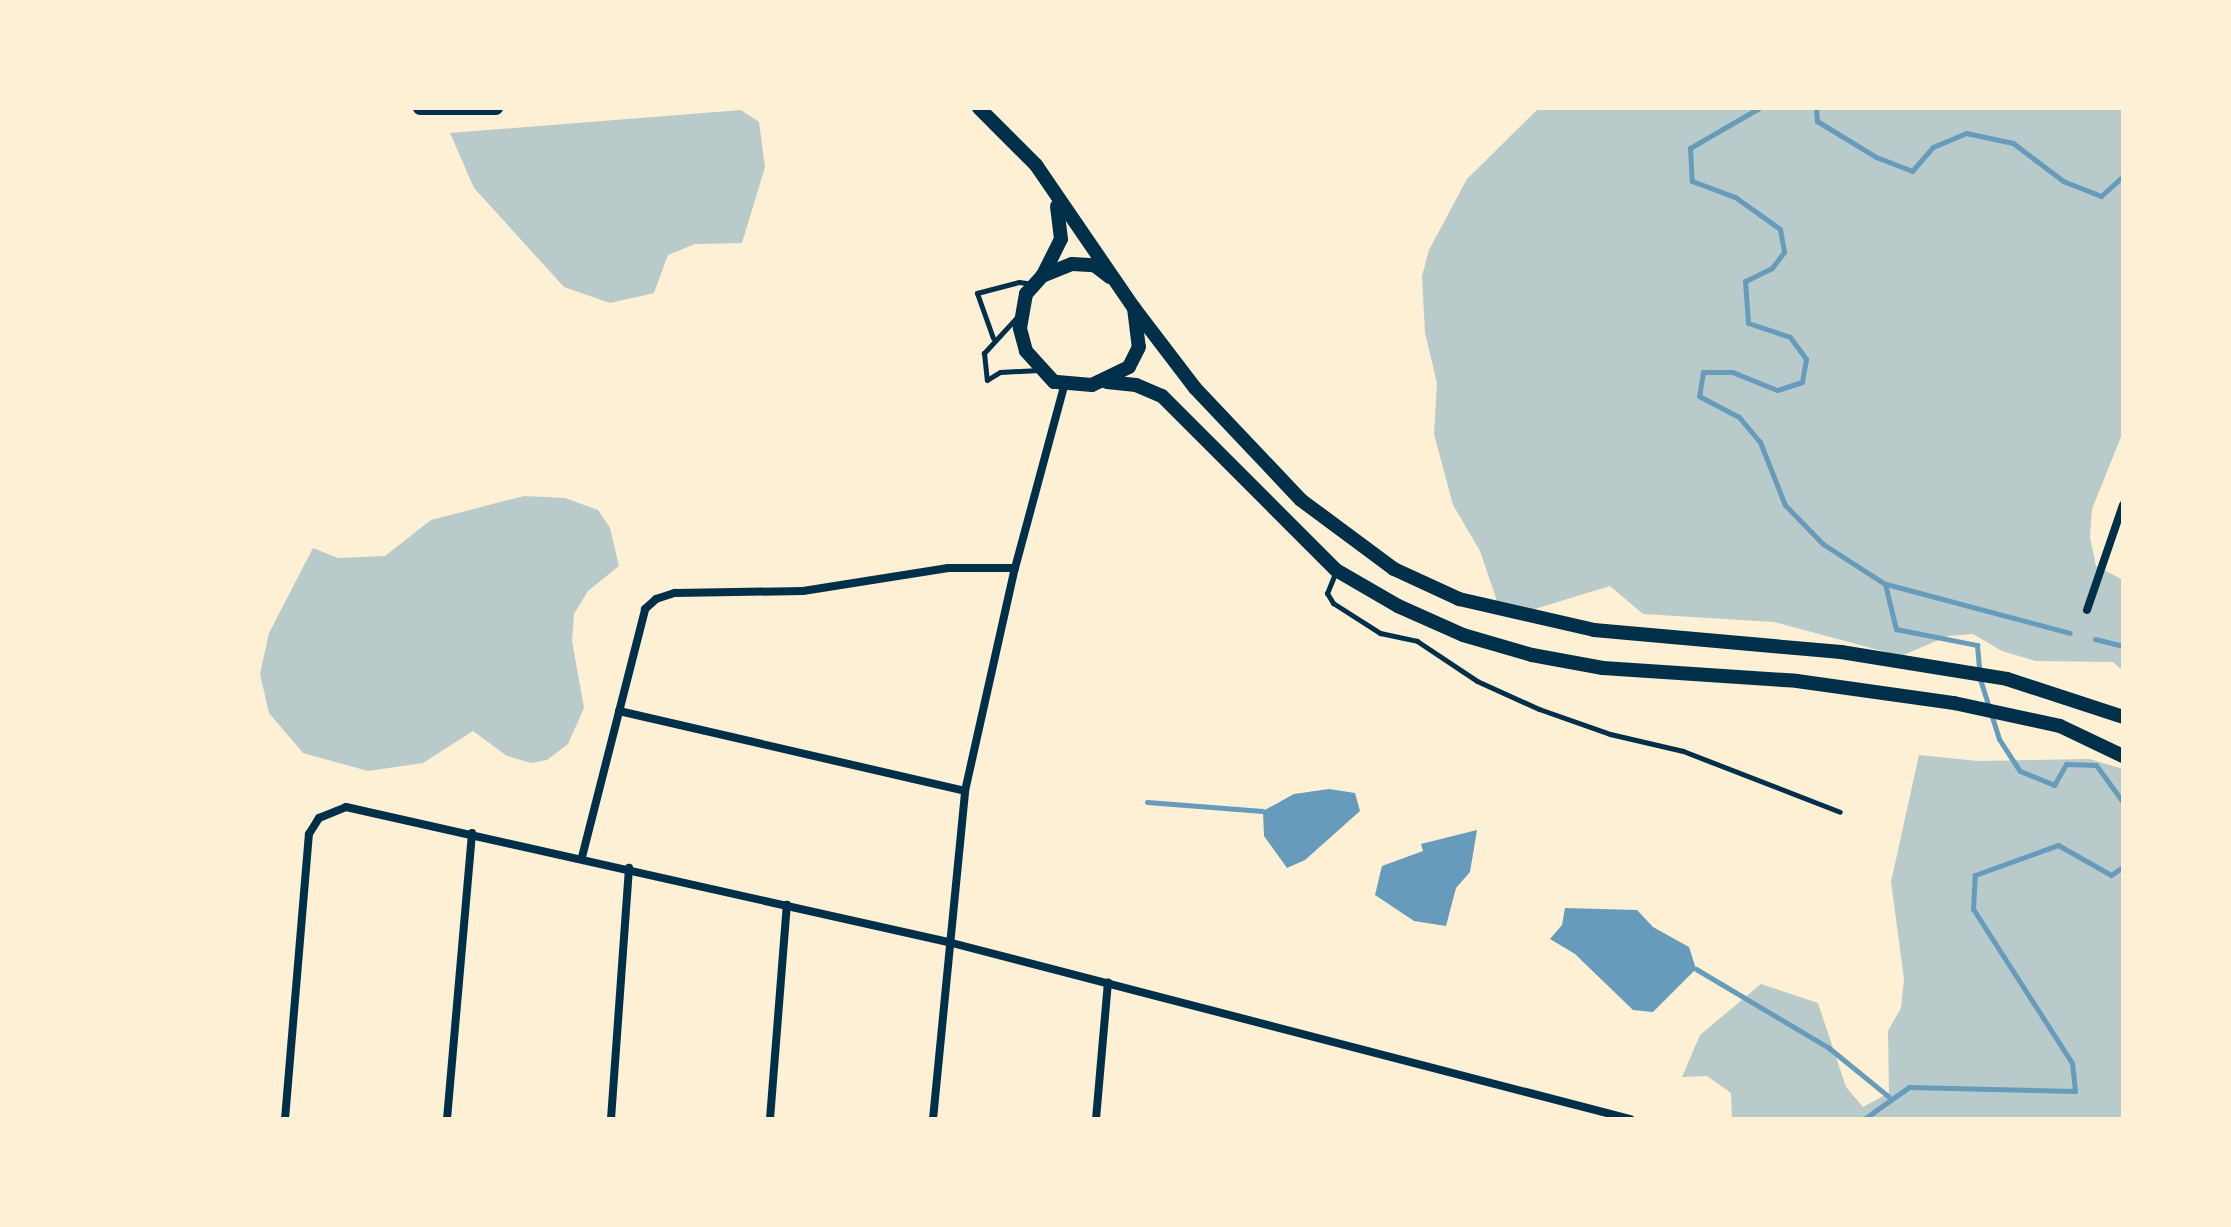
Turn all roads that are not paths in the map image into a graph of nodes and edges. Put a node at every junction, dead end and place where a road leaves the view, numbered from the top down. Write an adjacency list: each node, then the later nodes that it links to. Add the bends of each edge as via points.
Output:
1 (420, 108): 2 (main road)
2 (496, 108)
3 (979, 108): 4 (main road)
4 (1055, 193): 5 (main road); 6 (main road, via 1062,233)
5 (1110, 277): 6 (main road, via 1094,265 1079,263); 7 (main road)
6 (1038, 280): 8 (main road); 9 (lane, via 977,293)
7 (1134, 308): 11 (main road, via 1139,347 1129,367); 18 (main road, via 1195,388 1301,500 1394,569 1459,599 1594,630 1841,652 1991,676 2072,696)
8 (1020, 314): 9 (lane); 10 (main road, via 1026,351)
9 (993, 339): 10 (lane, via 984,353 987,380 1000,372)
10 (1040, 370): 12 (main road)
11 (1107, 382): 12 (main road); 15 (main road, via 1136,385 1172,404)
12 (1064, 387): 14 (street)
13 (2123, 505): 16 (street)
14 (1015, 568): 17 (street, via 948,568 803,591 662,596 645,609); 20 (street)
15 (1336, 570): 19 (main road, via 1430,621 1532,655 1603,668 1812,683 1977,709 2060,726); 21 (lane, via 1327,593 1333,603 1380,633 1417,641 1477,681 1539,709 1610,734 1683,751)
16 (2087, 610)
17 (619, 711): 20 (street); 23 (street)
18 (2123, 717)
19 (2123, 756)
20 (965, 791): 26 (street)
21 (1840, 812)
22 (472, 833): 23 (street); 28 (street, via 346,807 327,813 313,826); 29 (street)
23 (582, 857): 24 (street)
24 (629, 868): 25 (street); 30 (street)
25 (787, 905): 26 (street); 31 (street)
26 (948, 942): 27 (street); 32 (street)
27 (1108, 983): 33 (street); 34 (street)
28 (285, 1119)
29 (447, 1119)
30 (611, 1119)
31 (770, 1119)
32 (933, 1119)
33 (1096, 1119)
34 (1630, 1119)

